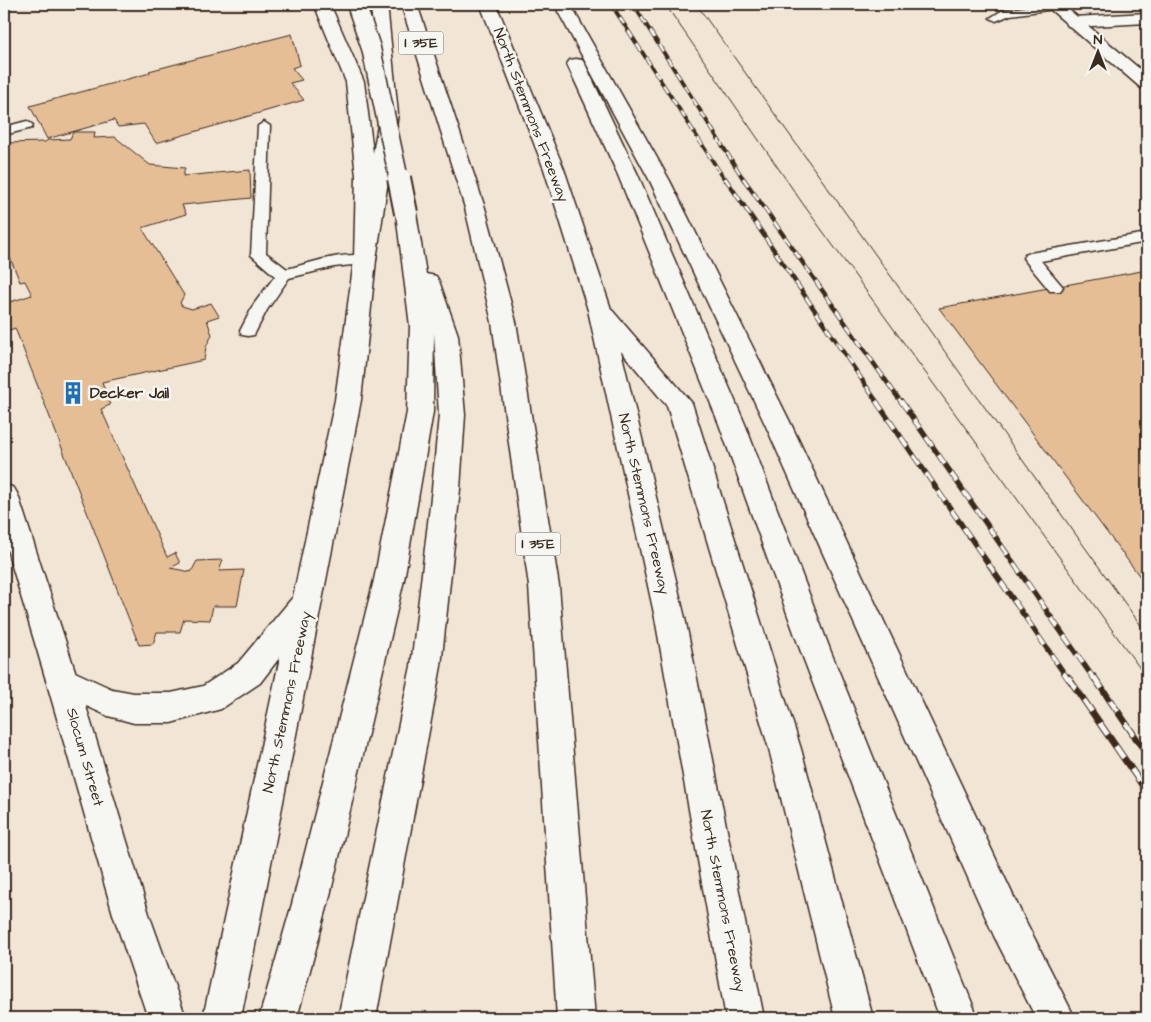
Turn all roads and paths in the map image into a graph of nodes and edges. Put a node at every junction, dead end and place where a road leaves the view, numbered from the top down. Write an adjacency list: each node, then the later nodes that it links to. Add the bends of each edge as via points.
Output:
1 (322, 4): 18 (main road, North Stemmons Freeway, via 356,82 366,176)
2 (356, 4): 16 (main road, bridge, via 371,48)
3 (379, 4): 18 (main road, via 389,114)
4 (409, 4): 30 (main road, I 35E, via 475,208 504,322 544,586)
5 (488, 4): 21 (main road, North Stemmons Freeway, via 554,169)
6 (548, 4): 33 (main road, via 628,175 732,424 816,652)
7 (562, 4): 34 (main road, via 660,181 778,424 1006,923)
8 (1054, 5): 9 (lane, via 1007,12); 11 (main road)
9 (996, 18)
10 (1147, 18): 11 (main road)
11 (1074, 22): 12 (main road)
12 (1147, 84)
13 (27, 125): 15 (lane)
14 (264, 126): 19 (lane, via 258,255)
15 (4, 131)
16 (406, 213): 28 (main road, via 422,326 420,412 389,580 310,904); 29 (main road, via 446,335 452,415 426,666)
17 (1147, 238): 20 (lane, via 1030,258)
18 (365, 260): 19 (lane, via 334,262); 24 (main road, North Stemmons Freeway, via 348,400)
19 (284, 275): 22 (lane)
20 (1055, 287)
21 (600, 310): 31 (main road, North Stemmons Freeway, via 670,618); 32 (main road, via 679,403 785,748)
22 (248, 331)
23 (4, 495): 25 (main road, Slocum Street)
24 (307, 602): 25 (main road, via 249,673 210,699 171,708 134,708 108,702); 27 (main road, North Stemmons Freeway)
25 (62, 680): 26 (main road, Slocum Street, via 131,914)
26 (167, 1018)
27 (222, 1018)
28 (278, 1018)
29 (356, 1018)
30 (576, 1018)
31 (745, 1018)
32 (854, 1018)
33 (959, 1018)
34 (1056, 1018)

